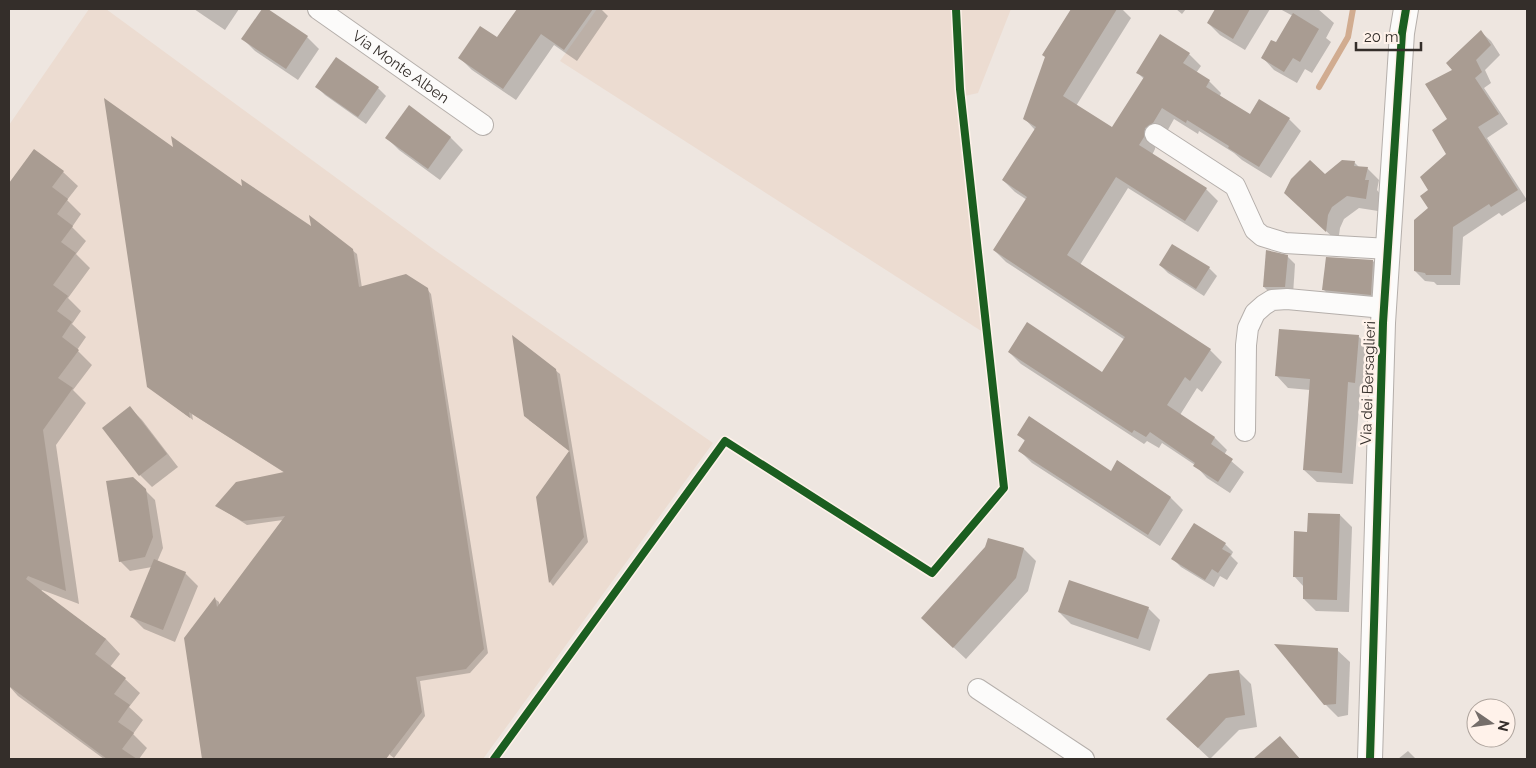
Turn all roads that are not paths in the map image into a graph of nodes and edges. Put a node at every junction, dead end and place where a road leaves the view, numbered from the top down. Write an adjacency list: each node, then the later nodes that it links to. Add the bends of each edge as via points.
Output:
1 (318, 9): 3 (street, Via Monte Alben)
2 (1406, 9): 5 (street, Via dei Bersaglieri)
3 (483, 125)
4 (1155, 134): 5 (street, via 1235,186 1255,230 1262,236 1285,243)
5 (1389, 249): 6 (street, Via dei Bersaglieri)
6 (1384, 308): 7 (street, Via dei Bersaglieri, via 1287,299 1272,300 1264,305 1255,313 1248,328); 10 (street, Via dei Bersaglieri)
7 (1245, 431)
8 (978, 690): 9 (street)
9 (1084, 759)
10 (1370, 759)

